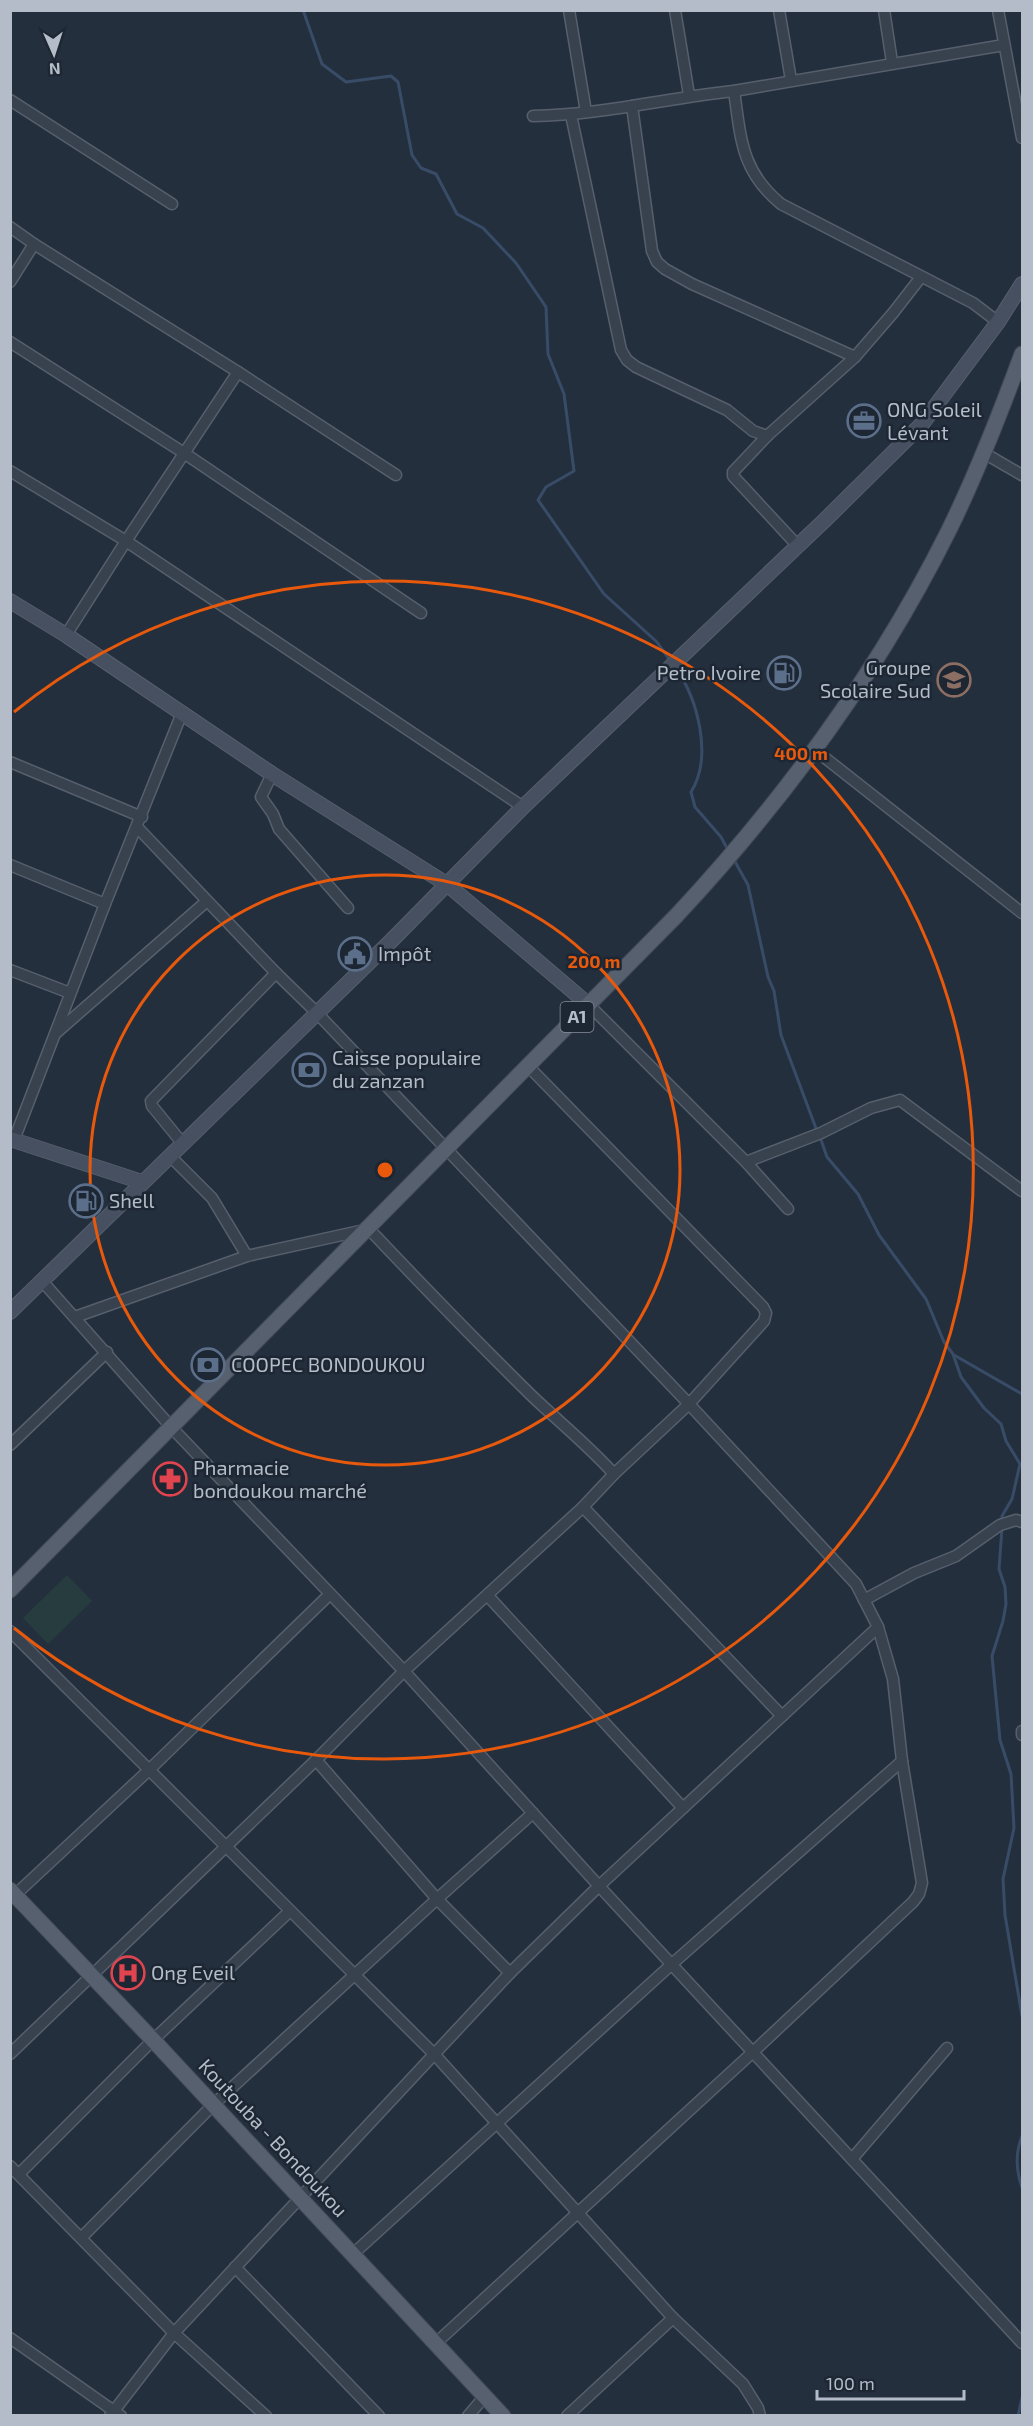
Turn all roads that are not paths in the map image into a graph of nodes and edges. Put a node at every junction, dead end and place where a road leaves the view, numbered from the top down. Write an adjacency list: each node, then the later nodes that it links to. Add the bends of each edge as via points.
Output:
1 (569, 10): 13 (street)
2 (675, 10): 10 (street)
3 (779, 10): 8 (street)
4 (884, 10): 7 (street)
5 (998, 10): 6 (street)
6 (1004, 45): 7 (street); 16 (street)
7 (892, 62): 8 (street)
8 (791, 80): 9 (street)
9 (734, 91): 10 (street); 20 (street, via 747,162 767,193)
10 (689, 95): 12 (street)
11 (10, 99): 17 (street)
12 (632, 106): 13 (street); 26 (street, via 652,251 657,262 692,284)
13 (586, 112): 14 (street)
14 (571, 115): 15 (street); 29 (street, via 627,360 727,410 753,431)
15 (533, 116)
16 (1023, 138)
17 (172, 204)
18 (10, 227): 19 (street)
19 (34, 244): 21 (street); 27 (street)
20 (921, 277): 23 (street, via 973,303); 26 (street)
21 (10, 282)
22 (1023, 284): 23 (street)
23 (998, 322): 36 (street, via 922,424)
24 (10, 342): 30 (street)
25 (1023, 354): 28 (main road, A1)
26 (855, 357): 29 (street)
27 (238, 372): 30 (street); 33 (street)
28 (1018, 379): 31 (main road, A1)
29 (767, 436): 36 (street, via 733,476)
30 (184, 453): 35 (street); 38 (street)
31 (984, 453): 34 (street); 41 (main road, A1, via 916,593)
32 (10, 471): 35 (street)
33 (396, 475)
34 (1023, 475)
35 (126, 541): 39 (street); 44 (street)
36 (797, 545): 44 (street)
37 (10, 601): 39 (street)
38 (421, 613)
39 (66, 635): 40 (street)
40 (182, 713): 43 (street); 45 (street)
41 (815, 750): 51 (street); 55 (main road, A1, via 725,863)
42 (10, 762): 45 (street)
43 (272, 774): 47 (street); 50 (street, via 261,797 279,829)
44 (523, 807): 47 (street)
45 (139, 822): 48 (street); 49 (street)
46 (10, 865): 49 (street)
47 (448, 885): 55 (street); 56 (street)
48 (207, 901): 53 (street); 57 (street)
49 (105, 904): 54 (street)
50 (348, 908)
51 (1023, 913)
52 (10, 970): 54 (street)
53 (276, 974): 56 (street); 60 (street, via 151,1101)
54 (70, 993): 57 (street)
55 (589, 1005): 58 (main road, A1); 63 (street)
56 (316, 1012): 60 (street); 61 (street)
57 (54, 1035): 59 (street)
58 (528, 1066): 61 (main road, A1); 73 (street, via 766,1313 764,1321)
59 (12, 1140): 64 (street)
60 (183, 1143): 62 (street)
61 (446, 1150): 67 (main road, A1); 73 (street)
62 (170, 1156): 64 (street); 68 (street, via 212,1198)
63 (746, 1162): 65 (street, via 821,1133 871,1108 900,1100); 66 (street)
64 (142, 1182): 69 (street)
65 (1023, 1191)
66 (788, 1209)
67 (369, 1228): 68 (street); 74 (main road, A1); 76 (street, via 452,1317)
68 (247, 1256): 71 (street)
69 (43, 1282): 70 (street); 71 (street)
70 (10, 1312)
71 (75, 1317): 72 (street)
72 (107, 1352): 74 (street); 75 (street)
73 (689, 1404): 76 (street); 82 (street, via 856,1584)
74 (172, 1428): 79 (main road, A1); 80 (street)
75 (10, 1445)
76 (614, 1474): 77 (street)
77 (583, 1507): 81 (street); 86 (street)
78 (1023, 1522): 82 (street, via 1000,1525 956,1556)
79 (10, 1590)
80 (330, 1594): 85 (street); 89 (street)
81 (488, 1596): 85 (street); 90 (street)
82 (864, 1600): 83 (street)
83 (878, 1627): 86 (street); 88 (street, via 893,1679)
84 (10, 1631): 89 (street)
85 (404, 1671): 87 (street); 91 (street)
86 (782, 1716): 90 (street)
87 (316, 1760): 92 (street); 95 (street)
88 (902, 1761): 97 (street); 103 (street, via 922,1882 919,1894)
89 (148, 1770): 92 (street); 94 (street)
90 (683, 1808): 93 (street)
91 (533, 1813): 93 (street); 95 (street)
92 (226, 1847): 96 (street); 100 (street)
93 (599, 1886): 97 (street); 98 (street)
94 (13, 1895): 100 (main road, Koutouba - Bondoukou)
95 (437, 1899): 98 (street); 99 (street)
96 (290, 1911): 99 (street); 101 (street)
97 (672, 1964): 103 (street); 107 (street)
98 (510, 1973): 105 (street)
99 (355, 1975): 105 (street); 106 (street)
100 (93, 1976): 101 (main road, Koutouba - Bondoukou); 104 (street)
101 (153, 2040): 106 (main road, Koutouba - Bondoukou); 109 (street)
102 (948, 2048): 108 (street)
103 (753, 2052): 108 (street); 111 (street)
104 (10, 2054)
105 (435, 2055): 107 (street); 110 (street)
106 (213, 2105): 110 (main road, Koutouba - Bondoukou); 112 (street)
107 (497, 2126): 111 (street); 113 (street)
108 (852, 2158): 119 (street)
109 (15, 2170): 112 (street)
110 (299, 2197): 113 (main road, Koutouba - Bondoukou); 114 (street)
111 (578, 2210): 115 (street); 118 (street)
112 (81, 2238): 116 (street)
113 (353, 2254): 118 (main road, Koutouba - Bondoukou)
114 (235, 2267): 116 (street); 123 (street)
115 (673, 2318): 126 (street); 127 (street, via 742,2384)
116 (174, 2333): 121 (street); 122 (street)
117 (12, 2343): 121 (street)
118 (436, 2343): 120 (main road, Koutouba - Bondoukou)
119 (1023, 2343)
120 (485, 2397): 124 (street); 125 (main road, Koutouba - Bondoukou)
121 (115, 2414)
122 (266, 2415)
123 (379, 2415)
124 (468, 2415)
125 (503, 2415)
126 (567, 2415)
127 (760, 2415)

